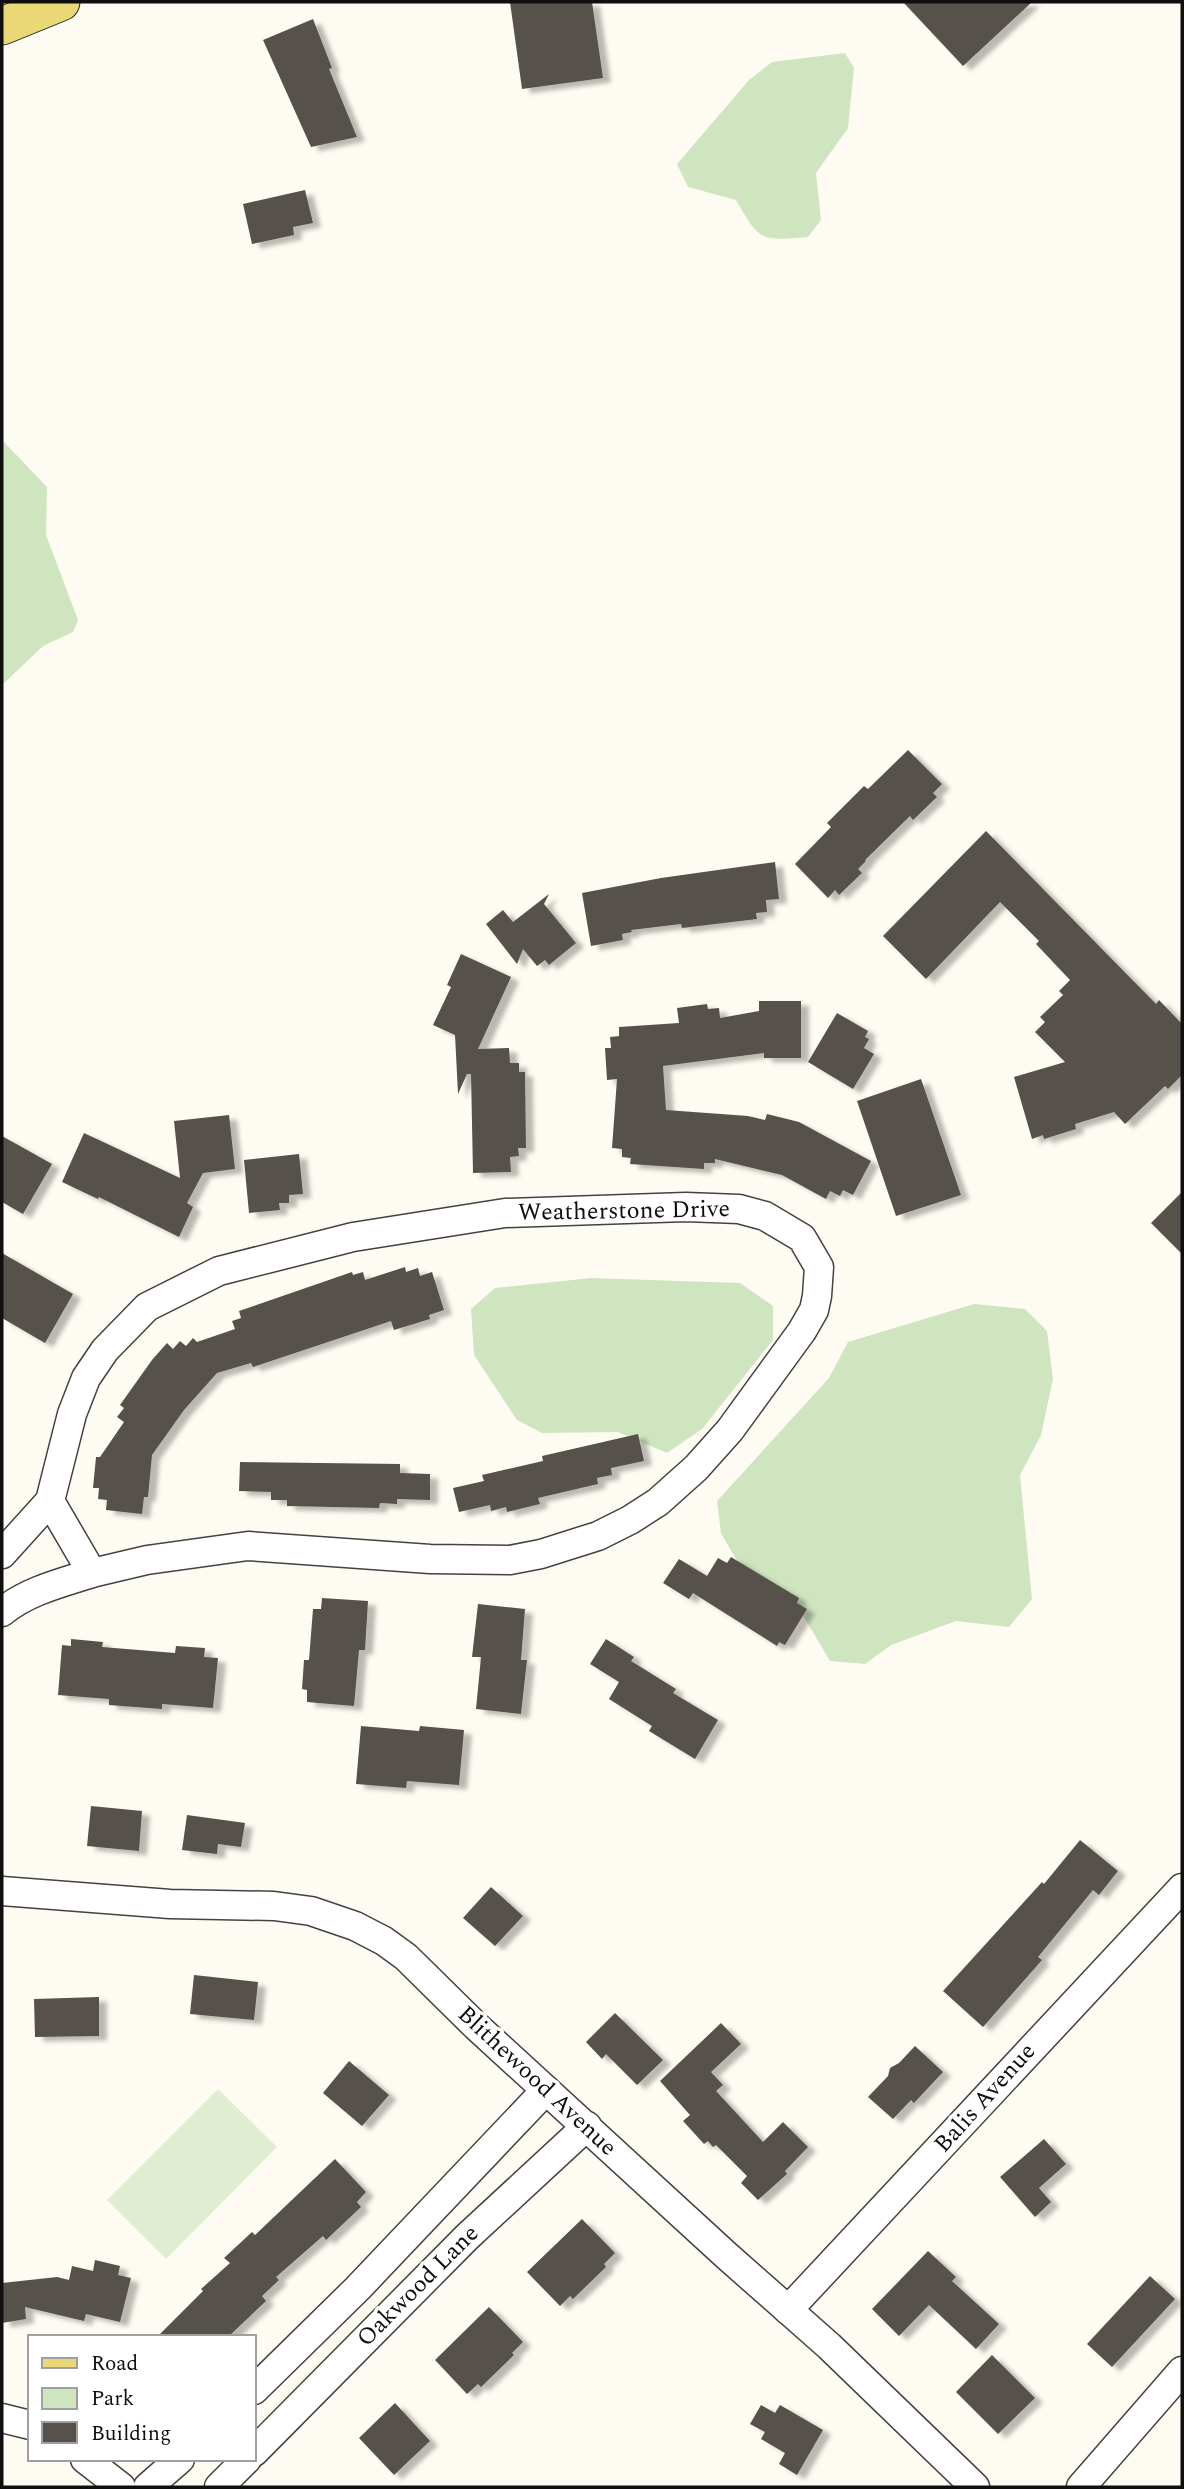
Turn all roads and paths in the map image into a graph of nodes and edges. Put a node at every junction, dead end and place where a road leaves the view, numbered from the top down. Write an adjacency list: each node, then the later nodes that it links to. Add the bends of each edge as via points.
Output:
1 (61, 2): 2 (main road)
2 (2, 26)
3 (50, 1501): 4 (street, Weatherstone Drive); 5 (street); 5 (street, Weatherstone Drive, via 72,1415 86,1378 105,1350 146,1307 219,1271 353,1237 505,1213 686,1207 739,1209 765,1216 802,1238 819,1267 816,1303 802,1331 730,1430 659,1502 598,1536 510,1560 248,1546)
4 (2, 1554)
5 (92, 1573): 6 (street, Weatherstone Drive, via 44,1588)
6 (2, 1612)
7 (1182, 1888): 11 (street, Balis Avenue)
8 (2, 1891): 9 (street, Blithewood Avenue, via 170,1904 274,1906 336,1918 406,1957)
9 (546, 2090): 10 (street, Blithewood Avenue); 13 (street, Oakwood Lane)
10 (587, 2126): 11 (street, Blithewood Avenue); 16 (street, Oakwood Lane, via 467,2237)
11 (788, 2310): 23 (street, Blithewood Avenue)
12 (1182, 2371): 24 (street)
13 (256, 2388)
14 (2, 2418): 15 (street)
15 (28, 2424)
16 (256, 2450)
17 (88, 2461): 20 (street)
18 (178, 2461): 21 (street)
19 (245, 2461): 22 (street)
20 (121, 2487)
21 (148, 2487)
22 (219, 2487)
23 (975, 2487)
24 (1081, 2487)

